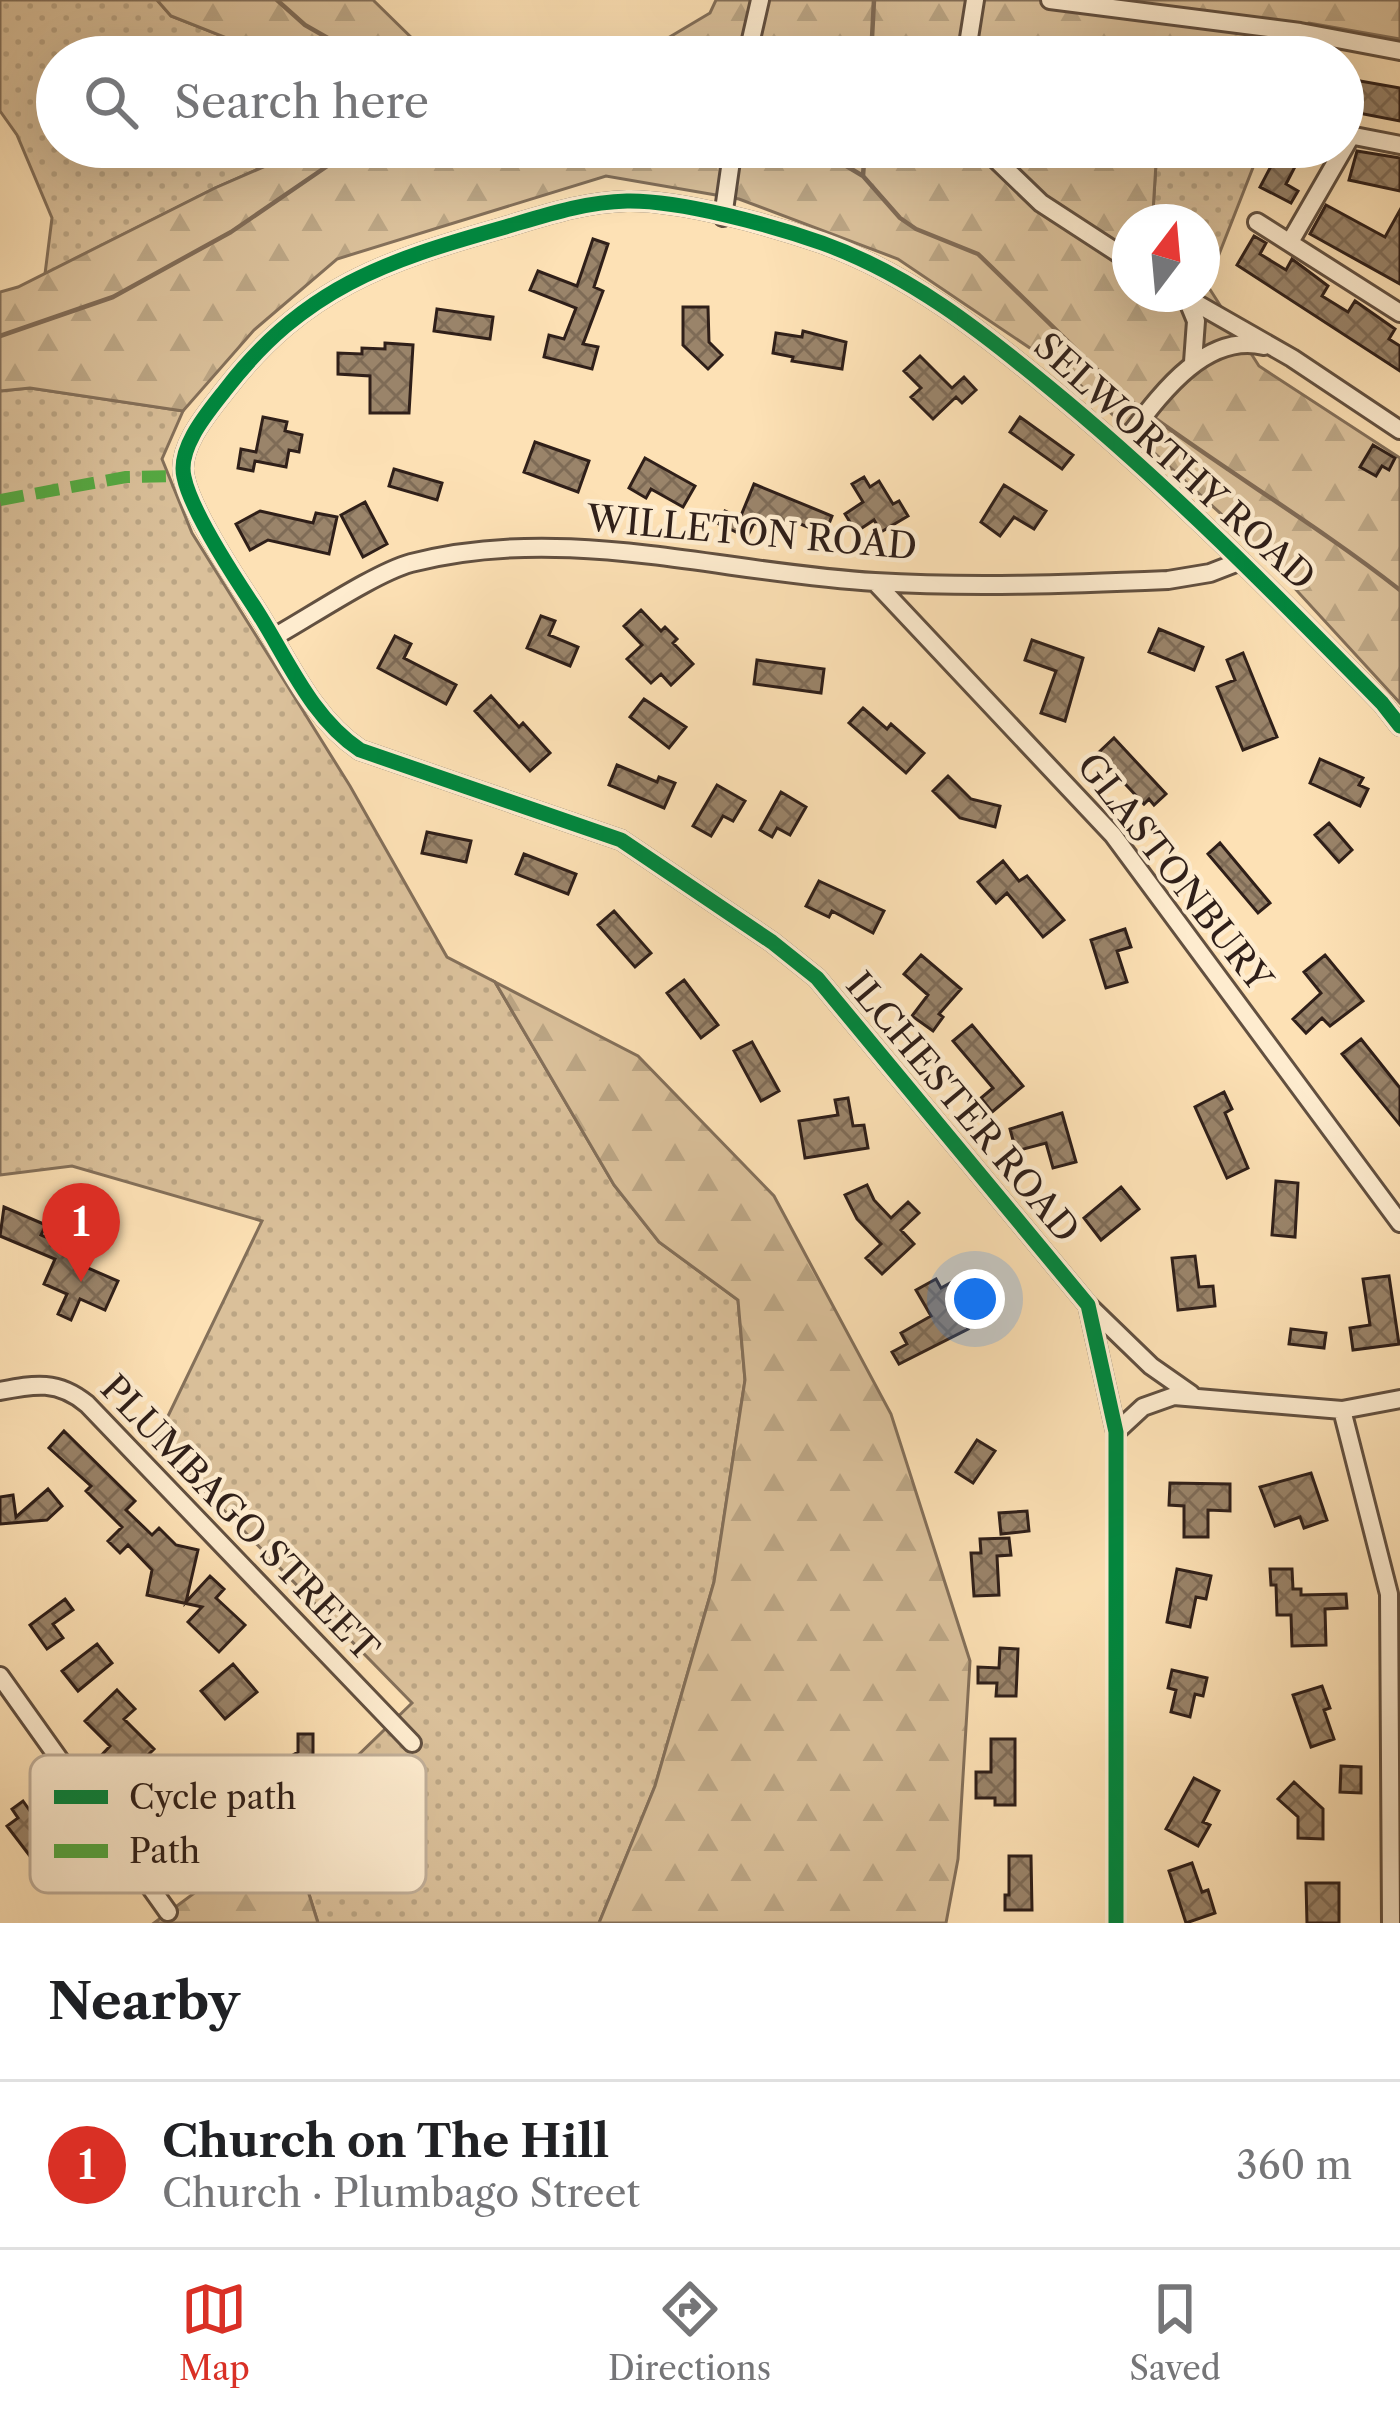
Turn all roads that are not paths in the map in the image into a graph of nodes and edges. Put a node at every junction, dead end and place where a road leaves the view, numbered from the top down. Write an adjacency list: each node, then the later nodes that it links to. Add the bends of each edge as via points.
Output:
1 (760, 0): 4 (street)
2 (975, 0): 5 (street)
3 (1050, 0): 6 (street)
4 (752, 36)
5 (969, 36)
6 (1321, 36)
7 (1364, 44): 8 (street)
8 (1400, 51)
9 (1364, 138): 10 (street)
10 (1400, 145)
11 (730, 168): 14 (street)
12 (1005, 168): 17 (street, via 1041,203)
13 (1329, 168): 16 (street)
14 (723, 217): 24 (street, SELWORTHY ROAD, via 819,242 894,275); 27 (street, SELWORTHY ROAD, via 629,201 582,205 413,253 304,309 241,369 184,459 196,506)
15 (1258, 222): 16 (street)
16 (1290, 242): 20 (street)
17 (1112, 249)
18 (1192, 312): 22 (street)
19 (1212, 312): 21 (street)
20 (1400, 313)
21 (1274, 348): 22 (street, via 1253,343); 23 (street)
22 (1193, 362): 24 (street)
23 (1400, 430)
24 (1121, 446): 25 (street, SELWORTHY ROAD)
25 (1241, 561): 26 (street, WILLETON ROAD, via 1168,580); 28 (street, SELWORTHY ROAD)
26 (874, 582): 27 (street, WILLETON ROAD, via 549,546 447,555 404,565); 29 (street, GLASTONBURY, via 1113,835)
27 (274, 637): 30 (street, ILCHESTER ROAD, via 316,709 360,750 621,840 817,978)
28 (1400, 726)
29 (1400, 1223)
30 (1088, 1305): 32 (street); 35 (street, ILCHESTER ROAD)
31 (0, 1391): 37 (street, PLUMBAGO STREET, via 44,1384 74,1394)
32 (1191, 1395): 34 (street); 35 (street, via 1157,1400)
33 (1400, 1399): 34 (street)
34 (1342, 1410): 42 (street, via 1389,1594)
35 (1116, 1432): 41 (street, ILCHESTER ROAD)
36 (0, 1676): 38 (street)
37 (412, 1743)
38 (56, 1755)
39 (154, 1893): 40 (street)
40 (168, 1912)
41 (1116, 1923)
42 (1390, 1923)

